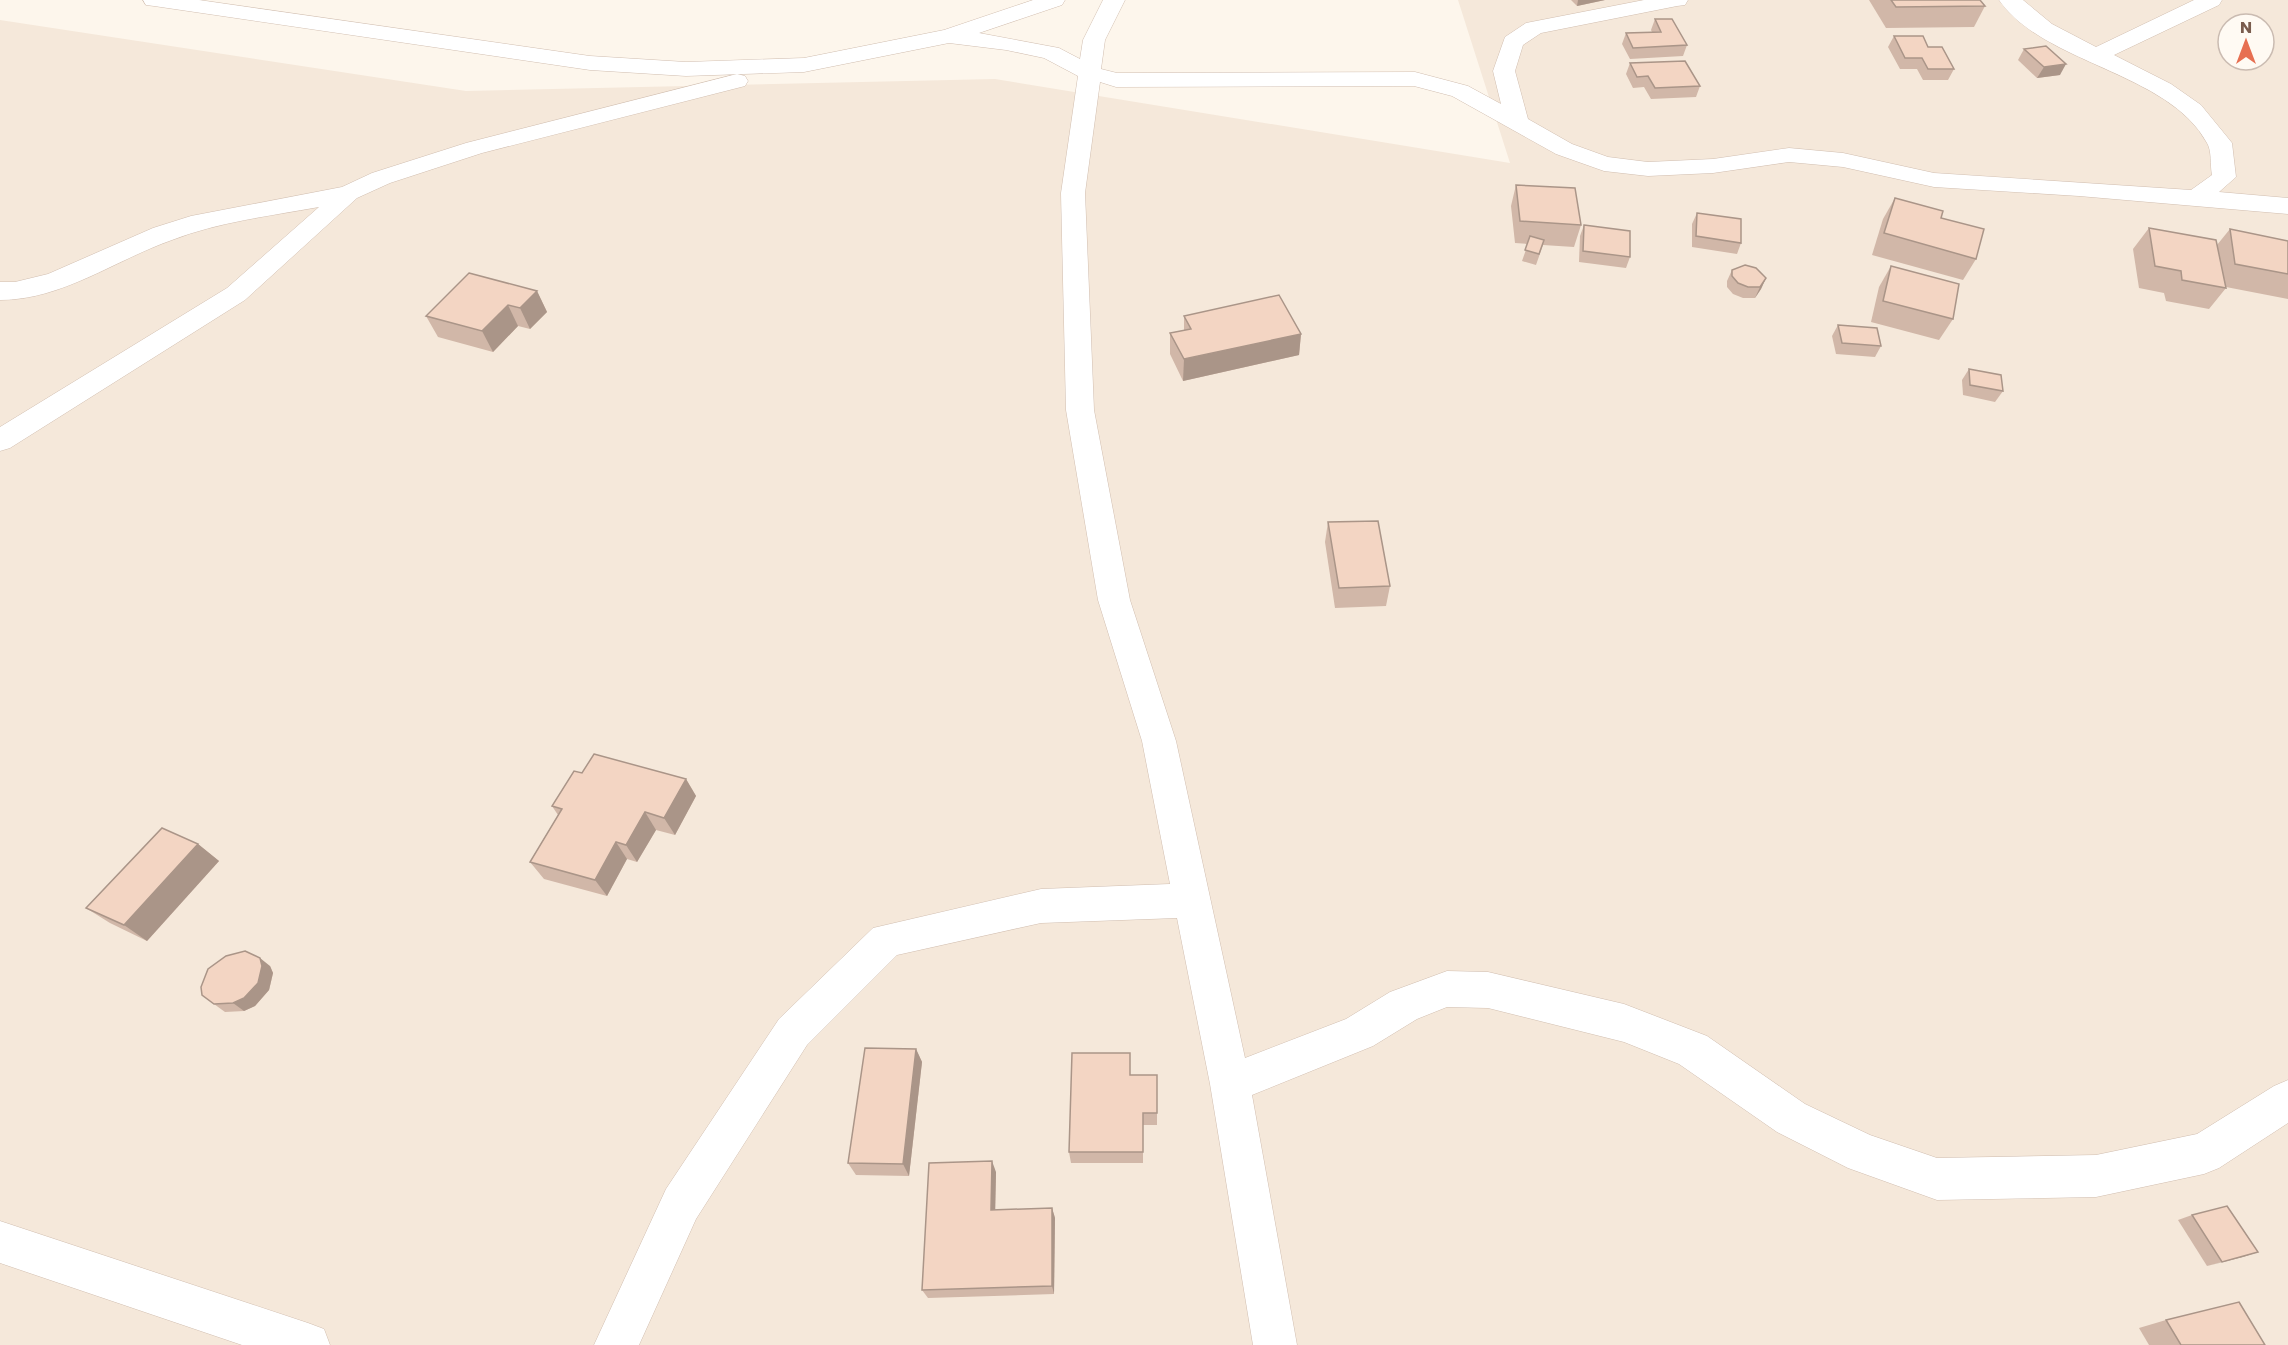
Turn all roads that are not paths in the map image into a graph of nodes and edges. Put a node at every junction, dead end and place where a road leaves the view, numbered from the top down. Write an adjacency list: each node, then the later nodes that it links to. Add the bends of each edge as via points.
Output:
1 (154, 0): 9 (street, via 590,63 686,69)
2 (1054, 0): 7 (street)
3 (1114, 0): 10 (street, via 1094,40)
4 (1677, 0): 11 (street, via 1534,28 1513,42 1504,71)
5 (2010, 0): 8 (street, via 2044,29)
6 (2211, 0): 8 (street)
7 (949, 36): 9 (street); 10 (street, via 1051,53)
8 (2097, 55): 13 (street, via 2163,89 2193,110 2220,142 2224,177)
9 (804, 65): 12 (street, via 533,131)
10 (1088, 72): 11 (street, via 1116,80 1415,79 1460,90); 17 (street, via 1073,192 1080,410 1114,600 1159,741)
11 (1516, 121): 13 (street, via 1584,157 1604,164 1648,169 1713,166 1789,155 1843,160 1934,180)
12 (349, 192): 15 (street, via 200,222 162,234 56,281); 16 (street, via 236,294)
13 (2196, 198): 14 (street)
14 (2288, 206)
15 (0, 291)
16 (0, 441)
17 (1192, 900): 18 (street); 22 (street, via 1041,906 886,940 793,1032 681,1204)
18 (1230, 1084): 19 (street, via 1359,1033 1404,1005 1447,989 1488,990 1634,1027 1692,1050 1791,1118 1863,1153 1937,1179 2096,1176 2204,1153); 23 (street)
19 (2288, 1100)
20 (0, 1242): 21 (street)
21 (308, 1345)
22 (616, 1345)
23 (1275, 1345)

